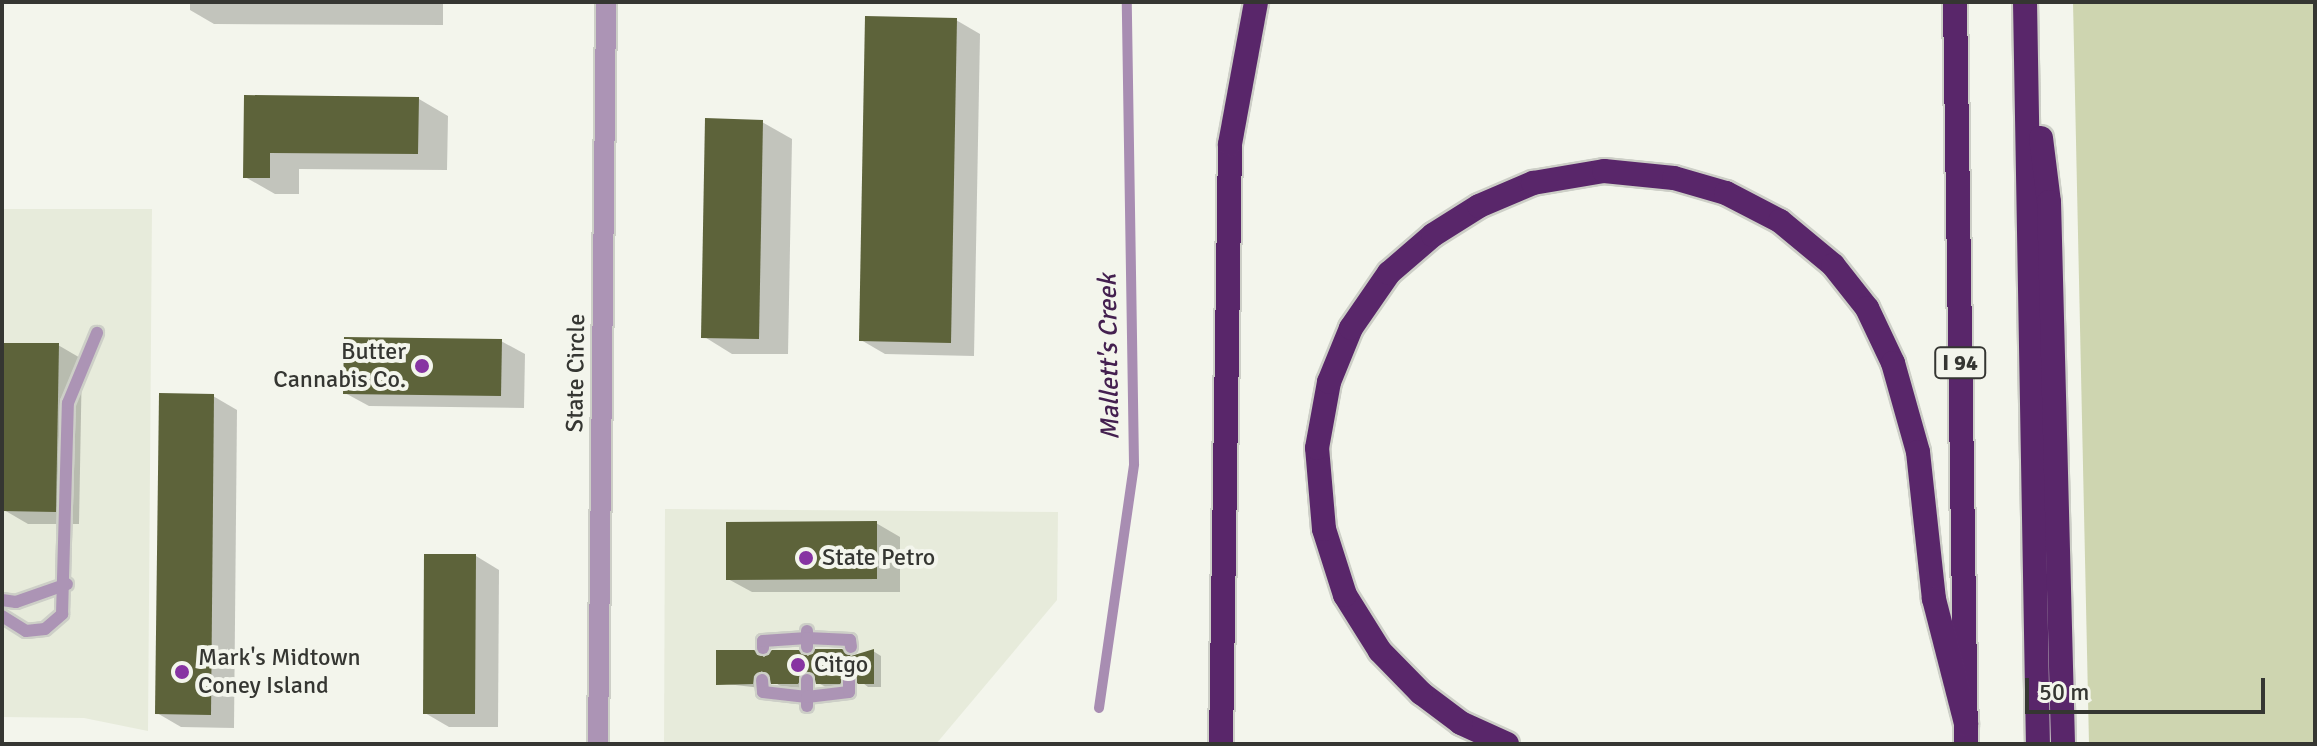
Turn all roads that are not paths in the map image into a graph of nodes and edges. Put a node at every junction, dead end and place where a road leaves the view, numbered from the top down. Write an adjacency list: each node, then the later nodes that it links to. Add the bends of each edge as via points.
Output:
1 (606, 2): 16 (street, State Circle)
2 (1256, 2): 17 (highway, via 1230,144)
3 (1955, 2): 15 (highway, I 94)
4 (2025, 13): 19 (highway); 20 (highway, via 2049,202)
5 (97, 333): 6 (lane, via 68,403)
6 (67, 584): 7 (lane, via 16,602); 8 (lane, via 62,614 45,629 26,631)
7 (2, 600)
8 (2, 616)
9 (851, 647): 10 (lane, via 850,640 807,638 763,641)
10 (763, 648)
11 (762, 680): 14 (lane, via 763,692)
12 (807, 680): 14 (lane)
13 (849, 681): 14 (lane, via 849,692)
14 (807, 701)
15 (1966, 734): 18 (highway, via 1934,599 1918,452 1893,363 1867,308 1833,265 1780,221 1726,193 1674,178 1604,171 1533,183 1479,206 1433,235 1389,273 1351,328 1329,382 1320,435 1324,529 1345,595 1380,651 1421,693 1461,723)
16 (598, 744)
17 (1221, 744)
18 (1507, 744)
19 (2038, 744)
20 (2063, 744)

